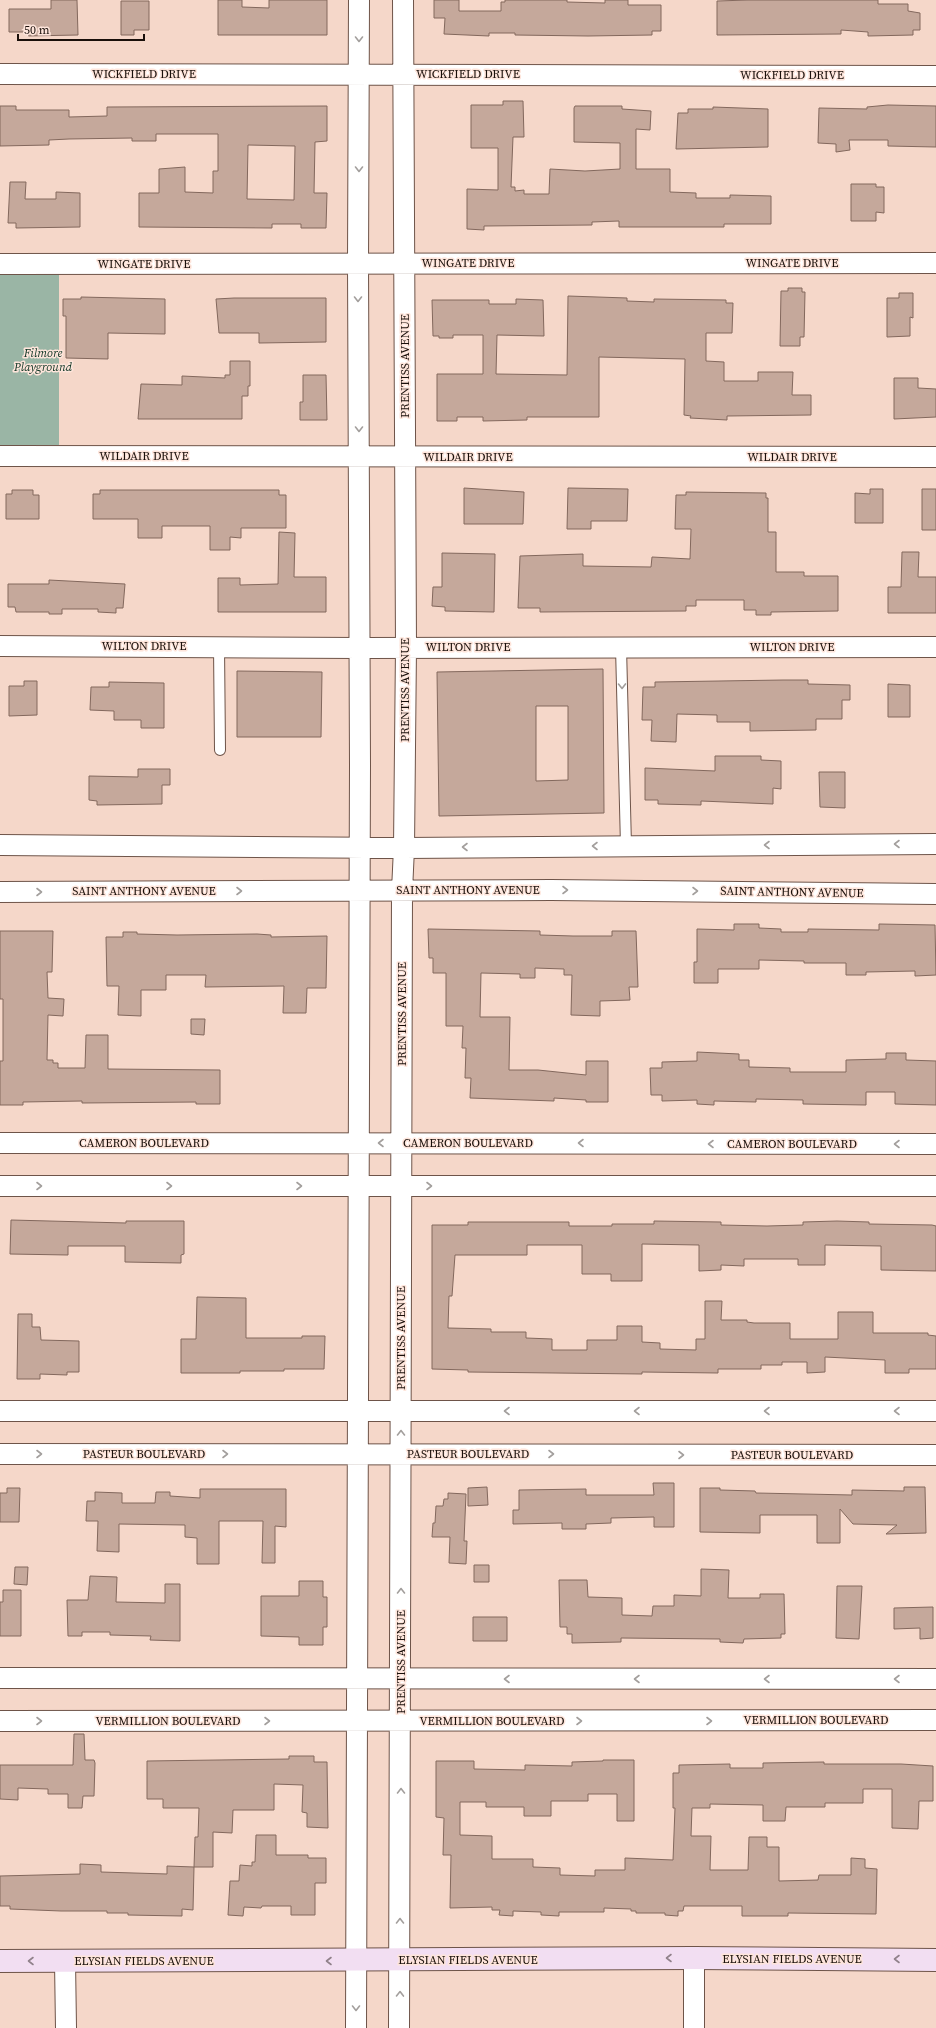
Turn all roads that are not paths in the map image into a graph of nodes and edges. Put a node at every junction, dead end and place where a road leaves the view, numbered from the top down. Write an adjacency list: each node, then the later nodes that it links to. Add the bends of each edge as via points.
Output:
1 (359, 0): 3 (street, one-way to 3)
2 (403, 0): 5 (street, PRENTISS AVENUE)
3 (359, 73): 4 (street, WICKFIELD DRIVE); 5 (street, WICKFIELD DRIVE); 10 (street, one-way to 10)
4 (0, 74)
5 (403, 74): 6 (street, WICKFIELD DRIVE); 7 (street, PRENTISS AVENUE)
6 (936, 76)
7 (404, 263): 8 (street, WINGATE DRIVE); 10 (street, WINGATE DRIVE); 13 (street, PRENTISS AVENUE)
8 (936, 263)
9 (0, 264): 10 (street, WINGATE DRIVE)
10 (358, 264): 12 (street, one-way to 12)
11 (0, 456): 12 (street, WILDAIR DRIVE)
12 (359, 457): 13 (street, WILDAIR DRIVE); 20 (street)
13 (405, 457): 14 (street, WILDAIR DRIVE); 17 (street, PRENTISS AVENUE)
14 (936, 457)
15 (0, 646): 16 (street, WILTON DRIVE)
16 (219, 646): 20 (street, WILTON DRIVE); 21 (lane)
17 (406, 647): 18 (street, WILTON DRIVE); 20 (street, WILTON DRIVE); 26 (street, PRENTISS AVENUE)
18 (621, 647): 19 (street, WILTON DRIVE); 24 (lane, one-way to 24)
19 (936, 647)
20 (359, 648): 25 (street)
21 (220, 750)
22 (936, 844): 24 (street, one-way to 24)
23 (0, 845): 25 (street)
24 (626, 846): 26 (street, one-way to 26)
25 (360, 847): 26 (street); 27 (street)
26 (404, 848): 28 (street, PRENTISS AVENUE)
27 (360, 891): 28 (street, SAINT ANTHONY AVENUE); 29 (street, SAINT ANTHONY AVENUE, one-way to 27); 32 (street)
28 (402, 891): 30 (street, SAINT ANTHONY AVENUE, one-way to 30); 33 (street, PRENTISS AVENUE)
29 (0, 892)
30 (936, 894)
31 (0, 1143): 32 (street, CAMERON BOULEVARD)
32 (359, 1143): 33 (street, CAMERON BOULEVARD, one-way to 32); 36 (street)
33 (402, 1143): 34 (street, CAMERON BOULEVARD, one-way to 33); 37 (street, PRENTISS AVENUE)
34 (936, 1144)
35 (0, 1186): 36 (street, one-way to 36)
36 (359, 1186): 37 (street); 40 (street)
37 (402, 1186): 38 (street, one-way to 38); 41 (street, PRENTISS AVENUE)
38 (936, 1186)
39 (0, 1411): 40 (street)
40 (358, 1411): 41 (street); 44 (street)
41 (401, 1411): 42 (street, one-way to 41); 45 (street, PRENTISS AVENUE, one-way to 41)
42 (936, 1411)
43 (0, 1454): 44 (street, PASTEUR BOULEVARD, one-way to 44)
44 (358, 1454): 45 (street, PASTEUR BOULEVARD); 48 (street)
45 (401, 1454): 46 (street, PASTEUR BOULEVARD, one-way to 46); 49 (street, PRENTISS AVENUE, one-way to 45)
46 (936, 1455)
47 (0, 1678): 48 (street)
48 (357, 1678): 49 (street); 53 (street)
49 (401, 1679): 50 (street, one-way to 49); 54 (street, PRENTISS AVENUE)
50 (936, 1679)
51 (936, 1720): 54 (street, VERMILLION BOULEVARD, one-way to 51)
52 (0, 1721): 53 (street, VERMILLION BOULEVARD, one-way to 53)
53 (357, 1721): 54 (street, VERMILLION BOULEVARD); 56 (street)
54 (401, 1721): 57 (street, PRENTISS AVENUE, one-way to 54)
55 (694, 1958): 57 (main road, ELYSIAN FIELDS AVENUE, one-way to 57); 58 (main road, ELYSIAN FIELDS AVENUE, one-way to 55); 64 (street)
56 (356, 1960): 57 (main road, ELYSIAN FIELDS AVENUE); 60 (main road, ELYSIAN FIELDS AVENUE, one-way to 60); 62 (street, one-way to 62)
57 (400, 1960): 63 (street, PRENTISS AVENUE, one-way to 57)
58 (936, 1960)
59 (0, 1961): 60 (main road, ELYSIAN FIELDS AVENUE, one-way to 59)
60 (65, 1961): 61 (street)
61 (66, 2028)
62 (356, 2028)
63 (399, 2028)
64 (694, 2028)

